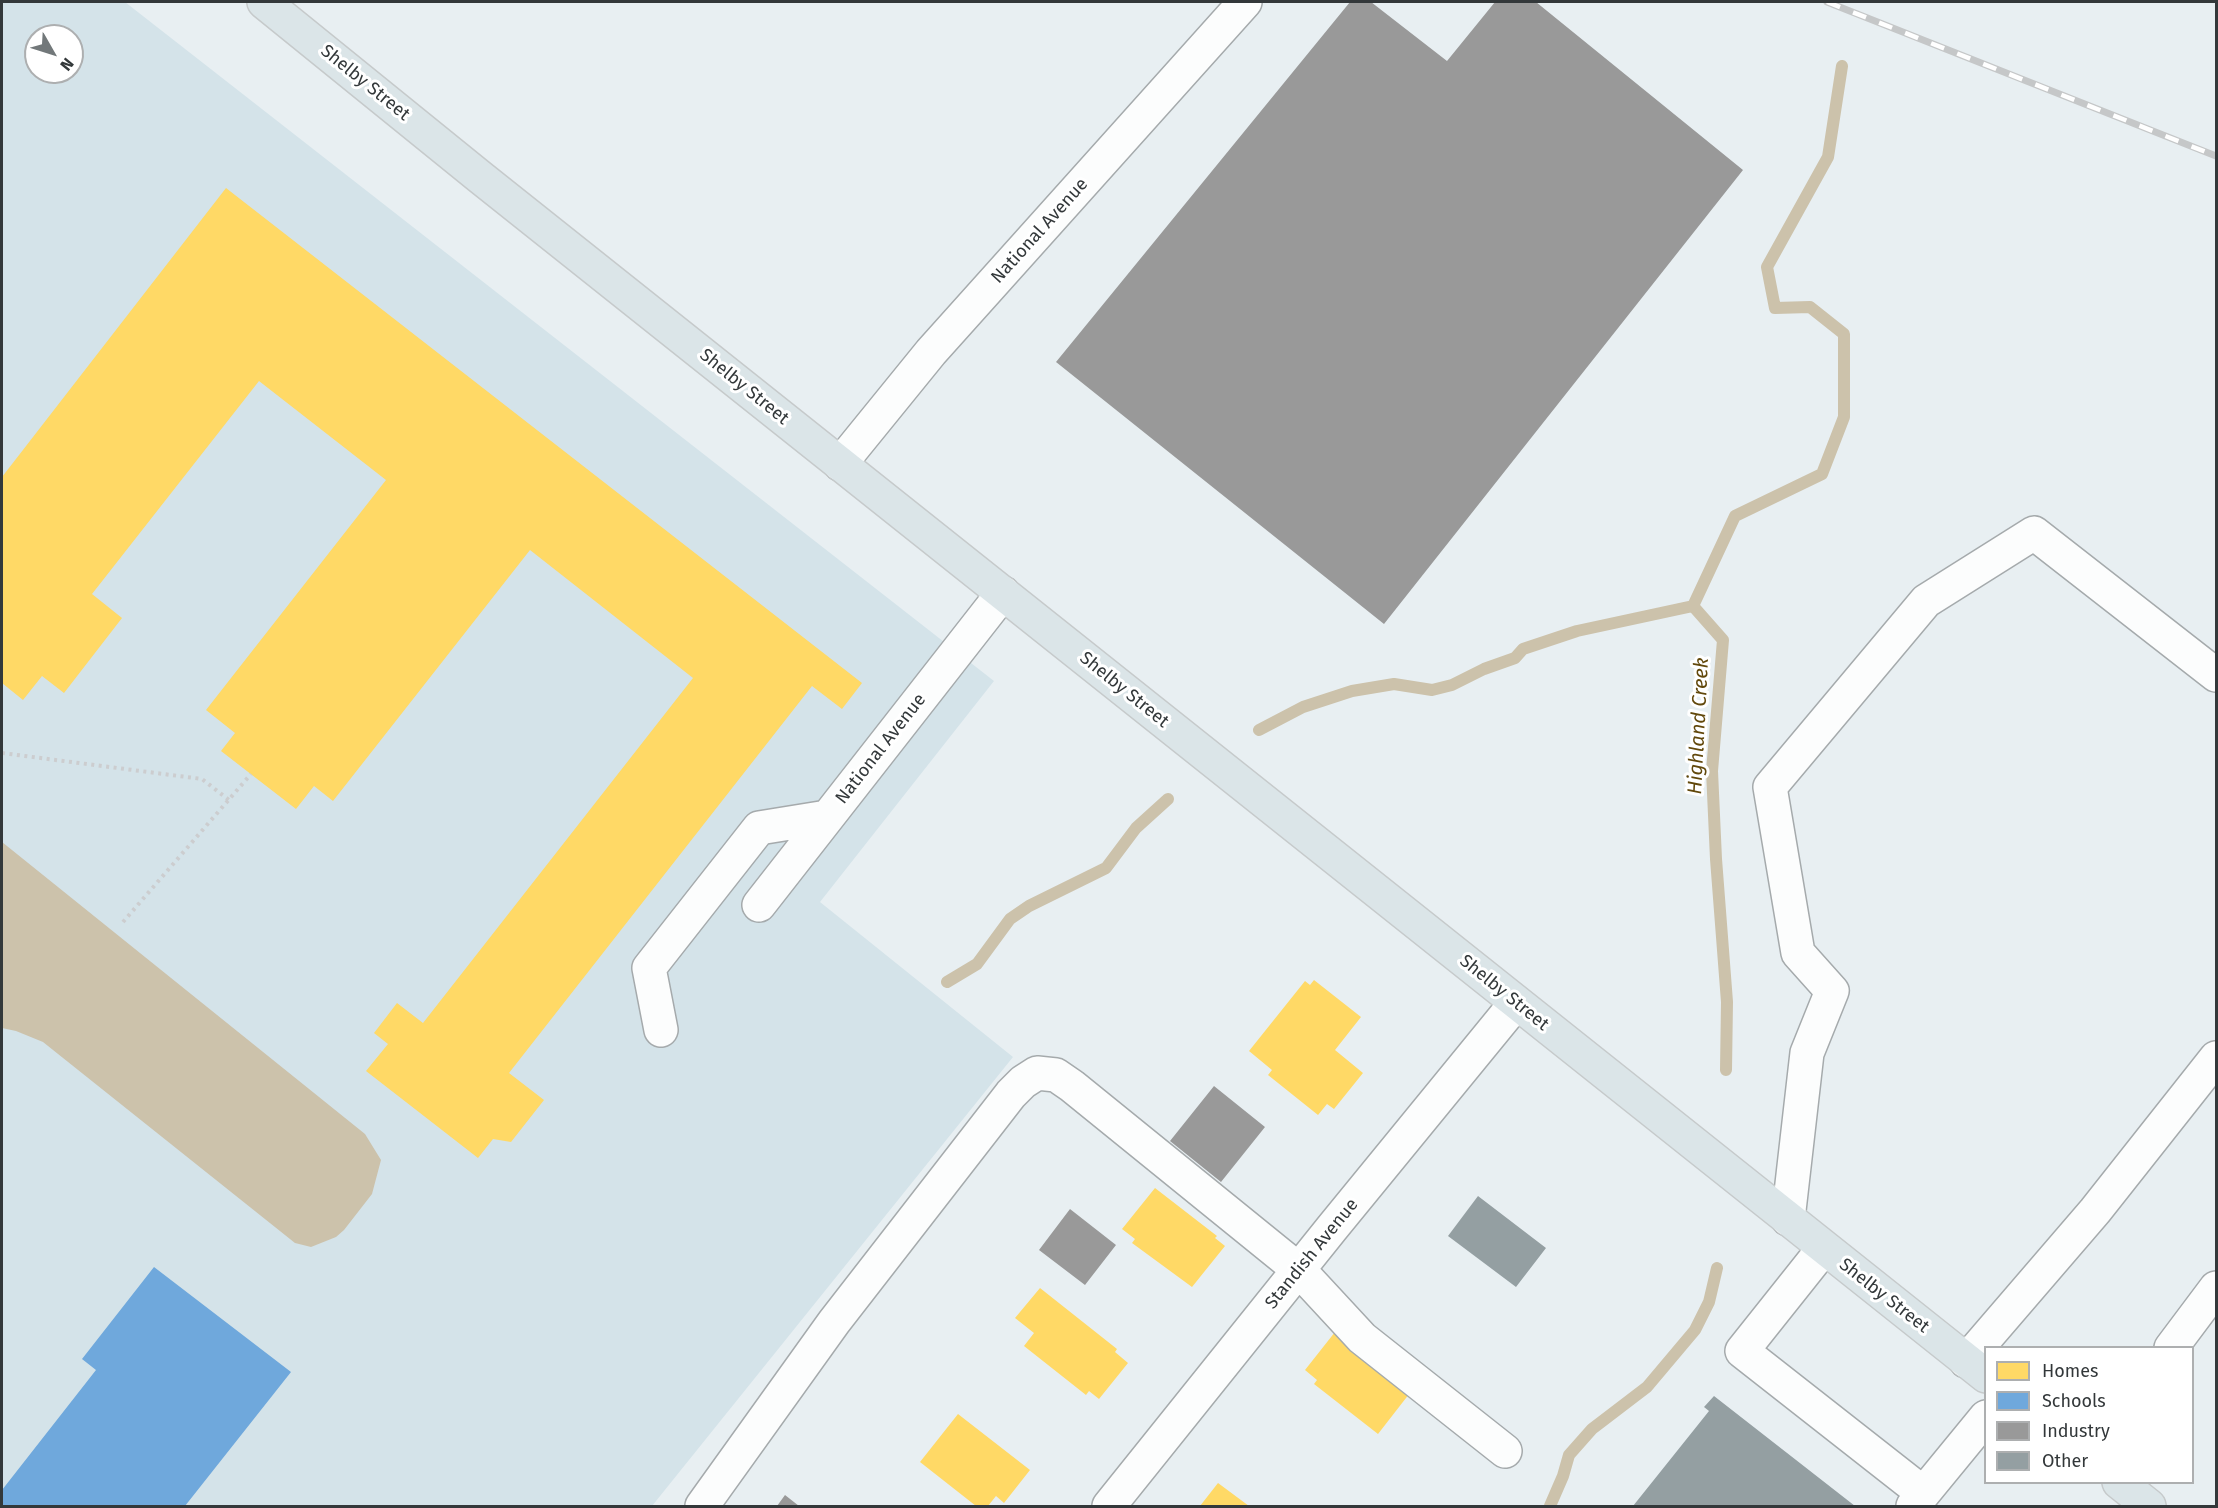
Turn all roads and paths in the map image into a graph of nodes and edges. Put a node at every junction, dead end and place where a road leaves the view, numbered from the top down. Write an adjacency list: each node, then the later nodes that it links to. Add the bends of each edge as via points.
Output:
1 (264, 2): 3 (main road, Shelby Street)
2 (1245, 2): 3 (street, National Avenue, via 932,352)
3 (840, 464): 4 (main road, Shelby Street)
4 (1003, 593): 9 (street, National Avenue); 12 (main road, Shelby Street)
5 (2217, 675): 15 (street, via 2034,533 1926,601 1770,787 1798,953 1832,991 1807,1053)
6 (2, 753): 8 (path, via 201,778)
7 (251, 774): 8 (path)
8 (229, 800): 11 (path)
9 (827, 817): 10 (street, National Avenue); 13 (street, via 759,828 649,968)
10 (759, 905)
11 (123, 922)
12 (1516, 1003): 15 (main road, Shelby Street); 17 (street, Standish Avenue)
13 (661, 1030)
14 (2217, 1058): 19 (street)
15 (1788, 1219): 16 (main road, Shelby Street)
16 (1824, 1248): 21 (main road, Shelby Street); 25 (street, via 1742,1351)
17 (1299, 1270): 23 (street, via 1362,1338); 26 (street, via 1072,1086 1056,1076 1036,1073 1011,1094 848,1304); 27 (street, Standish Avenue)
18 (2217, 1288): 20 (street)
19 (1993, 1346)
20 (2172, 1346)
21 (1976, 1369)
22 (1984, 1419): 25 (street)
23 (1505, 1451)
24 (2122, 1484): 28 (main road)
25 (1918, 1500)
26 (702, 1506)
27 (1109, 1506)
28 (2149, 1506)

